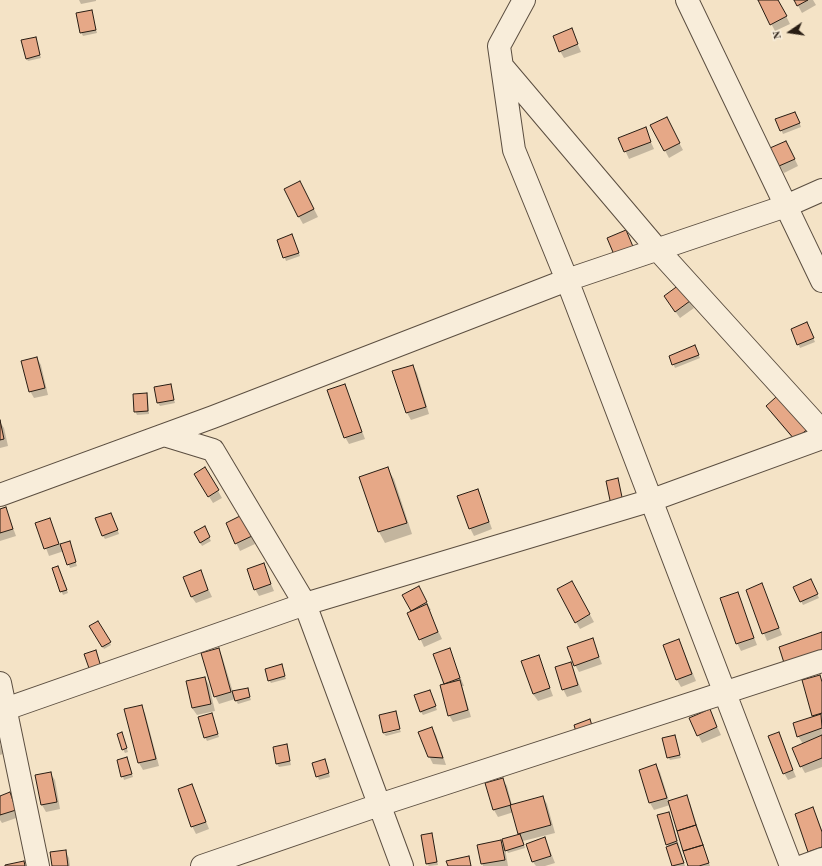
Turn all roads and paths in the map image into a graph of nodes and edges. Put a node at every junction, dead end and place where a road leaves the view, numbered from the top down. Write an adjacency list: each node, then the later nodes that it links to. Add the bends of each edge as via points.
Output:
1 (524, 0): 3 (street, via 499,46)
2 (687, 0): 5 (street)
3 (502, 66): 6 (street); 7 (street, via 514,150)
4 (822, 190): 5 (street)
5 (786, 206): 6 (street); 8 (street)
6 (657, 249): 7 (street); 9 (street)
7 (567, 280): 10 (street); 13 (street)
8 (822, 281)
9 (822, 431)
10 (164, 435): 12 (street); 14 (street, via 213,450)
11 (822, 438): 13 (street)
12 (0, 495)
13 (652, 500): 14 (street); 17 (street)
14 (305, 604): 18 (street); 19 (street)
15 (822, 661): 17 (street)
16 (0, 684): 18 (street)
17 (725, 692): 19 (street); 24 (street)
18 (3, 710): 21 (street)
19 (379, 805): 22 (street); 23 (street)
20 (822, 859): 25 (street)
21 (38, 866)
22 (202, 866)
23 (402, 866)
24 (791, 866)
25 (803, 866)

